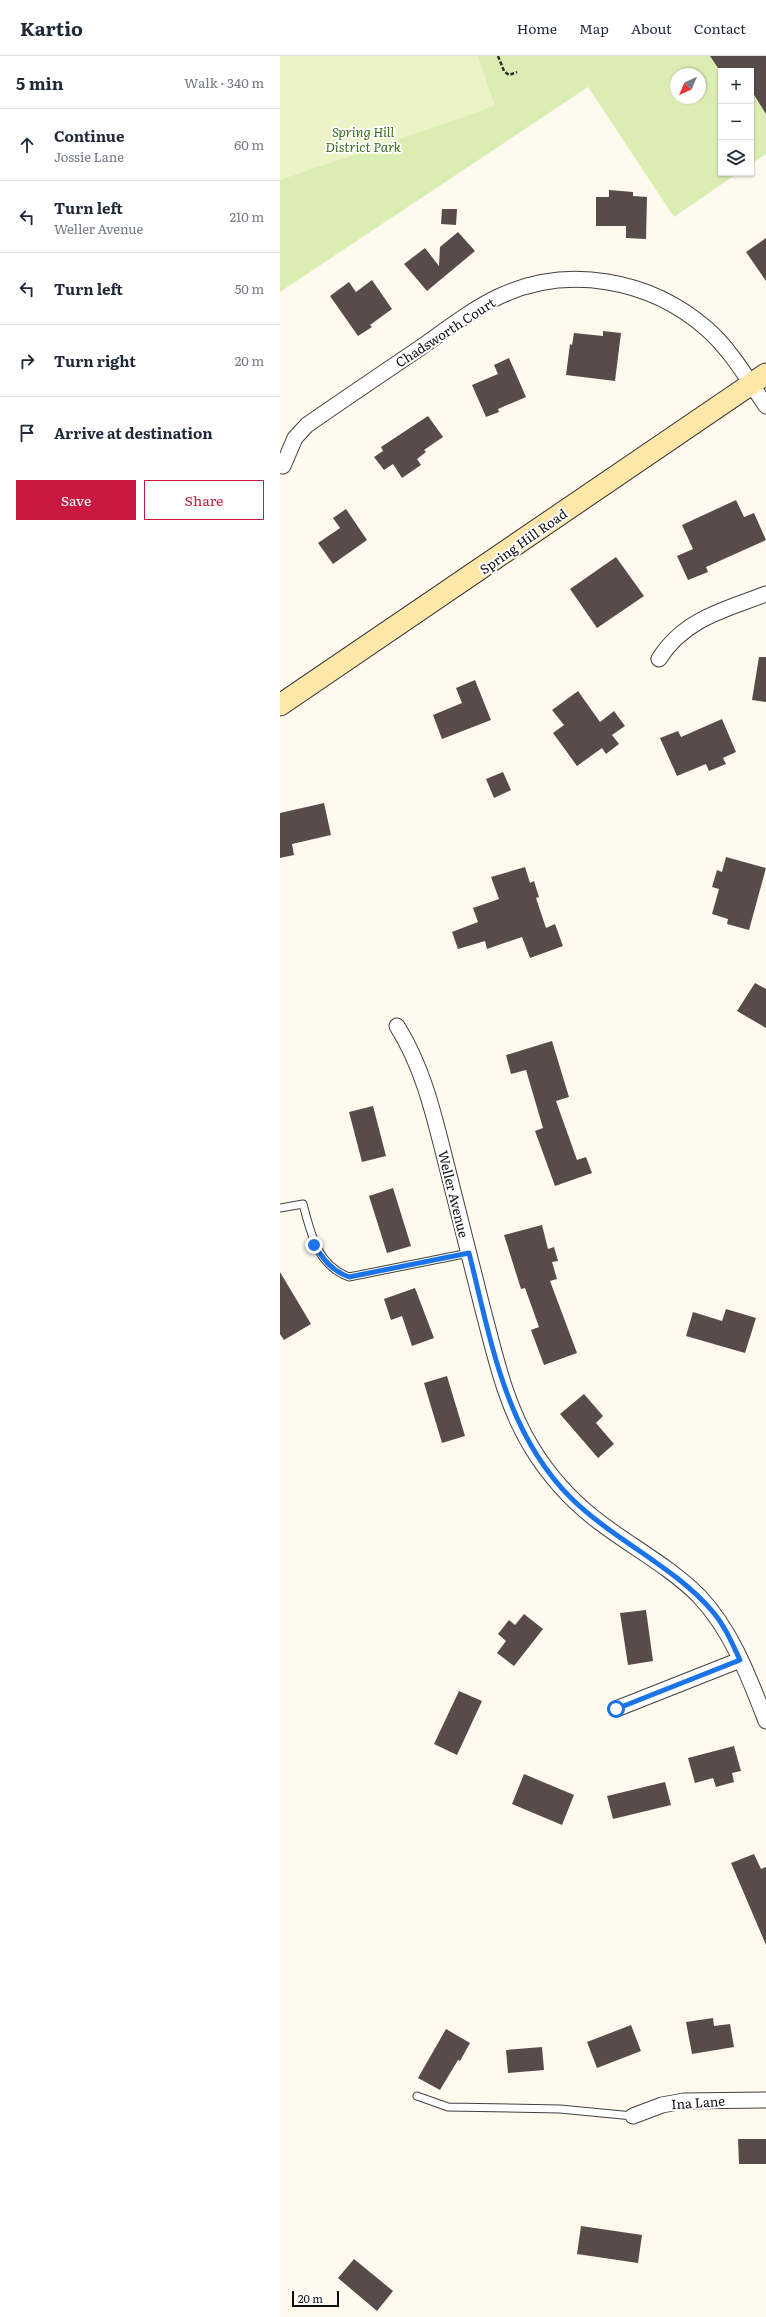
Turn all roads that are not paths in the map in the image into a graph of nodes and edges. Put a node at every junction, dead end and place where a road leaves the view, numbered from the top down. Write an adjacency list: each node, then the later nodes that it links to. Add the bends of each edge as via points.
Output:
1 (759, 380): 2 (street, Chadsworth Court); 3 (street, Chadsworth Court, via 708,329 662,298 638,289 595,280 576,278 541,283 498,297 476,309 306,425 295,438); 6 (main road, Spring Hill Road)
2 (766, 406)
3 (283, 466)
4 (766, 594): 5 (street, via 695,622 678,634)
5 (659, 659)
6 (280, 705)
7 (397, 1026): 9 (street, Weller Avenue, via 419,1066 438,1128)
8 (280, 1208): 9 (lane, via 303,1204 314,1245 336,1272 349,1277)
9 (469, 1253): 10 (street, Weller Avenue, via 497,1366 512,1409 532,1448 552,1477 594,1518 656,1561 697,1595 714,1613)
10 (740, 1660): 11 (street); 12 (street, Weller Avenue)
11 (616, 1709)
12 (766, 1721)
13 (417, 2096): 15 (lane, via 448,2107 560,2109)
14 (766, 2100): 15 (street, Ina Lane, via 684,2101 662,2105)
15 (633, 2116)

